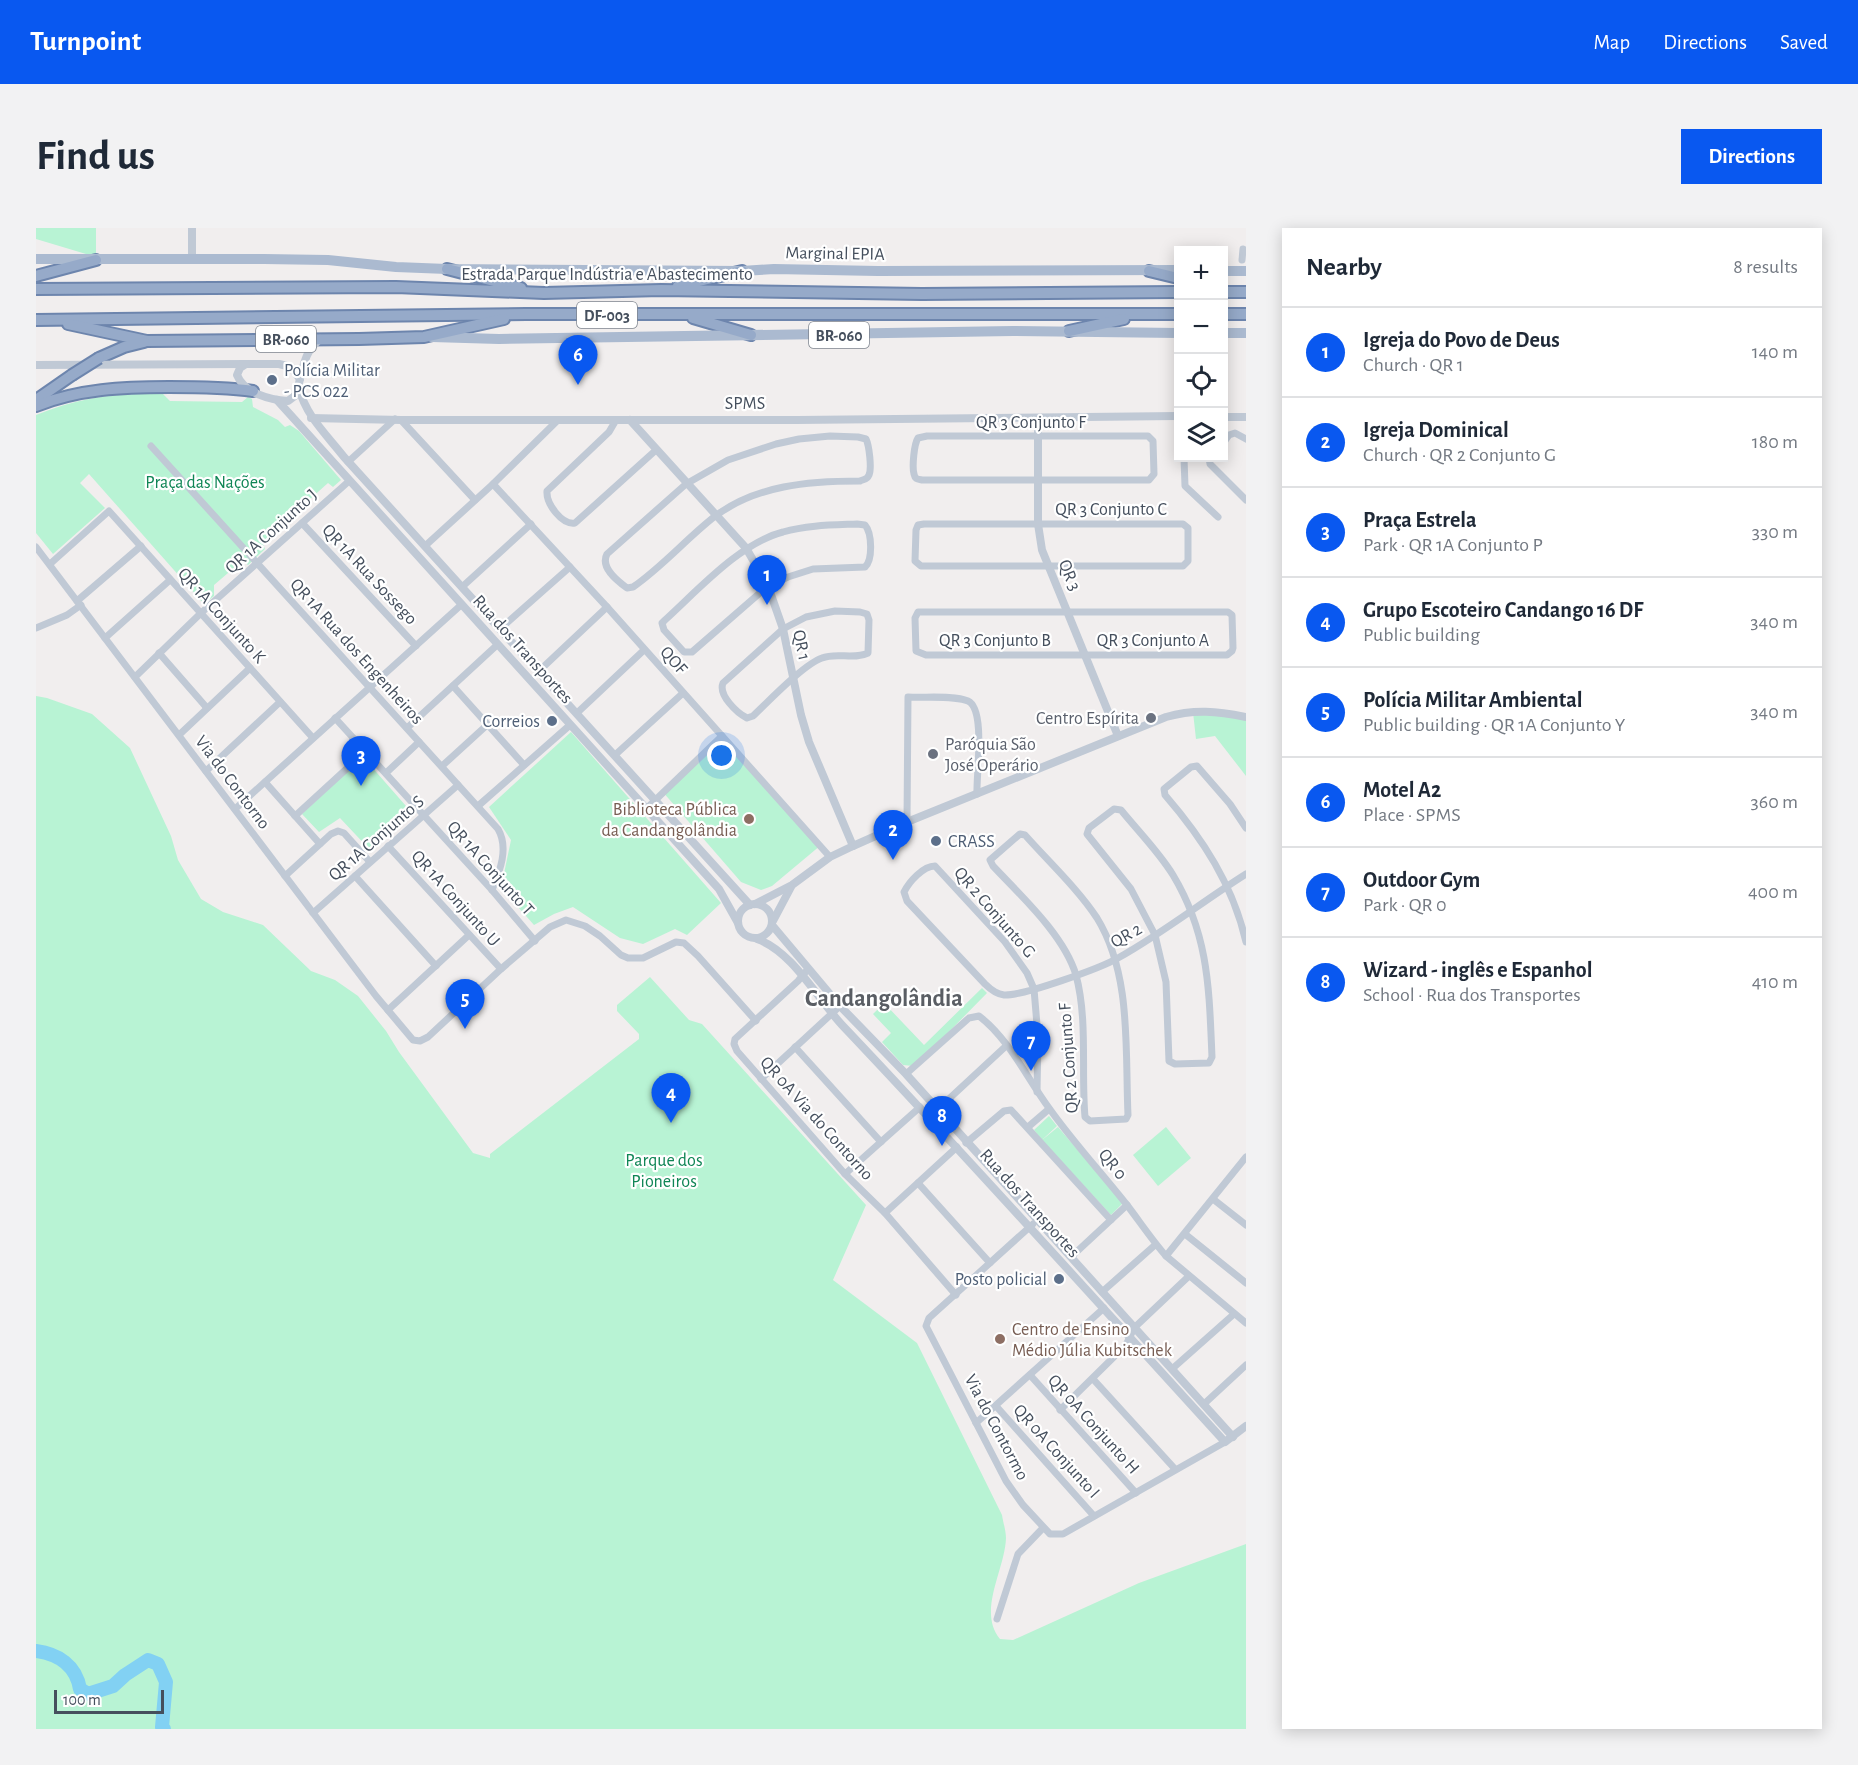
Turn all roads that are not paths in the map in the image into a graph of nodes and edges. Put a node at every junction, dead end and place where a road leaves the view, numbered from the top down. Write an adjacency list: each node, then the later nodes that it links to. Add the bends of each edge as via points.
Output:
1 (192, 228): 5 (street)
2 (1243, 249): 6 (street)
3 (36, 259): 4 (main road, Marginal EPIA)
4 (96, 260): 5 (main road, Marginal EPIA); 13 (highway)
5 (192, 260): 7 (main road, Marginal EPIA, via 328,260)
6 (1242, 260)
7 (447, 269): 9 (main road, Marginal EPIA); 18 (highway)
8 (1174, 270): 10 (main road, Marginal EPIA)
9 (742, 271): 10 (main road, Marginal EPIA); 16 (highway)
10 (1149, 271): 14 (highway)
11 (1228, 271): 12 (main road)
12 (1246, 271)
13 (36, 276)
14 (1174, 277)
15 (36, 289): 18 (highway, Estrada Parque Indústria e Abastecimento / DF-003, via 396,287)
16 (662, 290): 17 (highway, Estrada Parque Indústria e Abastecimento / DF-003); 18 (highway, Estrada Parque Indústria e Abastecimento / DF-003)
17 (1174, 292)
18 (544, 293)
19 (526, 314): 24 (highway, DF-003); 25 (highway, DF-003); 31 (highway)
20 (1145, 314): 21 (highway, DF-003); 24 (highway, DF-003); 26 (highway)
21 (1174, 314)
22 (1228, 314): 23 (highway)
23 (1246, 314)
24 (681, 315): 30 (highway)
25 (41, 320): 33 (highway)
26 (1069, 331): 27 (main road, BR-060); 30 (main road, BR-060)
27 (1174, 333)
28 (1228, 333): 29 (main road)
29 (1246, 333)
30 (751, 334): 31 (main road, BR-060)
31 (424, 337): 32 (highway, BR-060)
32 (320, 339): 33 (highway, BR-060); 38 (street, via 305,357)
33 (147, 341): 40 (highway, BR-060, bridge, via 99,358)
34 (214, 364): 35 (street); 36 (street); 37 (street)
35 (246, 364): 37 (street); 38 (street, via 285,364 291,367)
36 (36, 365)
37 (237, 375): 39 (street)
38 (299, 384): 41 (street, via 294,398); 46 (street, Rua dos Transportes)
39 (252, 391): 41 (street); 42 (highway, via 223,387 108,388)
40 (36, 400)
41 (277, 400): 60 (street, Rua dos Transportes)
42 (36, 406)
43 (1174, 416): 47 (street, SPMS)
44 (1228, 417): 45 (street)
45 (1246, 417)
46 (311, 418): 48 (street, SPMS); 57 (street, Rua dos Transportes)
47 (1038, 418): 51 (street, SPMS); 53 (street, QR 3)
48 (398, 420): 49 (street, SPMS); 57 (street); 66 (street)
49 (558, 420): 50 (street, SPMS); 63 (street)
50 (616, 420): 51 (street, SPMS); 56 (street, via 609,432 547,491 549,503 569,524 575,523)
51 (630, 420): 56 (street, QR 1)
52 (1228, 436): 54 (street, via 1235,433)
53 (1038, 437): 61 (street, QR 3); 61 (street, QR 3 Conjunto F, via 1150,437 1154,474 1149,480); 61 (street, QR 3 Conjunto F, via 921,437 915,443 914,471 915,478 922,480)
54 (1246, 439)
55 (151, 446): 78 (street, QR 1A Rua dos Engenheiros)
56 (656, 450): 64 (street, QR 1)
57 (348, 462): 60 (street, via 341,459); 72 (street, Rua dos Transportes)
58 (1184, 462): 68 (street, via 1185,486)
59 (1210, 462): 65 (street)
60 (335, 464): 62 (street, Rua dos Transportes)
61 (1038, 480): 71 (street, QR 3)
62 (348, 482): 69 (street, QR 1A Conjunto J); 73 (street, Rua dos Transportes)
63 (493, 484): 66 (street); 70 (street, QOF)
64 (686, 484): 67 (street, QR 1); 67 (street, via 607,554 606,568 630,588); 67 (street, via 728,460 776,444 830,436 858,436 867,441 869,474 864,480 822,481 772,489)
65 (1246, 500)
66 (475, 501): 75 (street)
67 (716, 516): 77 (street, QR 1)
68 (1218, 518)
69 (302, 523): 78 (street, QR 1A Conjunto J); 95 (street, QR 1A Rua Sossego)
70 (531, 524): 80 (street, QOF); 84 (street)
71 (1038, 524): 81 (street, QR 3); 81 (street, via 920,524 916,530 915,561 919,566 934,568); 81 (street, QR 3 Conjunto C, via 1183,524 1188,528 1186,565)
72 (410, 529): 73 (street); 75 (street, Rua dos Transportes)
73 (400, 538): 86 (street, Rua dos Transportes)
74 (141, 546): 79 (street, QR 1A Conjunto K, via 109,511); 82 (street, QR 1A Conjunto K); 85 (street)
75 (425, 546): 84 (street, Rua dos Transportes)
76 (36, 547): 79 (street, Via do Contorno)
77 (746, 548): 83 (street, QR 1); 83 (street, via 662,623 664,630 684,652 692,652); 83 (street, via 800,528 857,524 867,527 869,560 864,567 813,569)
78 (257, 563): 89 (street, QR 1A Conjunto J); 105 (street, QR 1A Rua dos Engenheiros)
79 (50, 564): 85 (street, Via do Contorno)
80 (570, 567): 87 (street, QOF); 91 (street)
81 (1048, 568): 88 (street, QR 3)
82 (170, 580): 89 (street, QR 1A Conjunto K); 93 (street)
83 (768, 586): 92 (street, QR 1)
84 (462, 587): 91 (street, Rua dos Transportes)
85 (79, 603): 90 (street, via 67,615); 93 (street, Via do Contorno)
86 (461, 605): 94 (street, Rua dos Transportes); 95 (street)
87 (607, 607): 96 (street, QOF); 100 (street)
88 (1067, 611): 98 (street, QR 3); 98 (street, QR 3 Conjunto A, via 1232,615 1233,648 1227,655); 98 (street, QR 3 Conjunto B, via 921,612 915,618 916,651 926,655)
89 (201, 613): 97 (street, QR 1A Conjunto J); 99 (street, QR 1A Conjunto K)
90 (36, 628)
91 (500, 629): 100 (street, Rua dos Transportes)
92 (783, 629): 102 (street, QR 1); 102 (street, via 723,683 722,692 742,716 749,717); 102 (street, via 806,616 835,611 863,612 869,620 867,653 819,659)
93 (105, 638): 101 (street, Via do Contorno)
94 (497, 645): 104 (street); 106 (street, Rua dos Transportes)
95 (416, 646): 105 (street)
96 (644, 650): 107 (street, QOF); 110 (street)
97 (159, 653): 101 (street, QR 1A Conjunto J); 109 (street)
98 (1084, 655): 118 (street, QR 3)
99 (250, 668): 108 (street, QR 1A Conjunto K); 109 (street)
100 (539, 671): 103 (street, Rua dos Transportes)
101 (135, 677): 116 (street, Via do Contorno)
102 (793, 680): 140 (street, QR 1, via 809,742)
103 (550, 683): 106 (street); 110 (street, Rua dos Transportes)
104 (453, 686): 113 (street); 115 (street)
105 (369, 687): 112 (street); 115 (street, QR 1A Rua dos Engenheiros)
106 (540, 692): 114 (street, Rua dos Transportes)
107 (683, 693): 117 (street, QOF); 122 (street)
108 (280, 702): 119 (street, QR 1A Conjunto K); 125 (street)
109 (207, 708): 116 (street)
110 (577, 713): 122 (street, Rua dos Transportes)
111 (1246, 717): 118 (street, via 1211,711 1184,712)
112 (335, 718): 119 (street); 121 (street, QR 1A Conjunto T)
113 (488, 725): 123 (street); 124 (street)
114 (570, 725): 123 (street); 133 (street, Rua dos Transportes)
115 (407, 728): 120 (street, QR 1A Rua dos Engenheiros)
116 (179, 735): 125 (street, Via do Contorno)
117 (722, 736): 130 (street); 141 (street, QOF)
118 (1118, 736): 129 (street)
119 (313, 738): 127 (street)
120 (419, 742): 124 (street, QR 1A Rua dos Engenheiros); 126 (street)
121 (366, 751): 126 (street, QR 1A Conjunto T); 135 (street)
122 (615, 755): 130 (street, Rua dos Transportes)
123 (524, 765): 131 (street)
124 (442, 766): 128 (street, QR 1A Rua dos Engenheiros)
125 (206, 771): 132 (street, Via do Contorno)
126 (386, 773): 134 (street, QR 1A Conjunto T)
127 (265, 782): 132 (street); 135 (street)
128 (458, 785): 131 (street, QR 1A Rua dos Engenheiros); 134 (street, QR 1A Conjunto S)
129 (977, 794): 136 (street); 136 (street, via 979,734 975,706 962,699 908,697)
130 (654, 800): 133 (street); 149 (street, Rua dos Transportes)
131 (478, 806): 148 (street, QR 1A Rua dos Engenheiros, via 498,829 503,843)
132 (235, 809): 144 (street, Via do Contorno)
133 (646, 809): 152 (street, Rua dos Transportes, via 719,889)
134 (424, 815): 139 (street, QR 1A Conjunto S); 148 (street, QR 1A Conjunto T)
135 (295, 816): 138 (street)
136 (907, 822): 140 (street)
137 (1246, 828): 147 (street, via 1197,766 1164,789 1205,844)
138 (320, 844): 142 (street, via 340,831); 144 (street)
139 (388, 846): 142 (street, QR 1A Conjunto S); 154 (street, QR 1A Conjunto U)
140 (853, 846): 141 (street)
141 (830, 857): 146 (street)
142 (370, 862): 145 (street, QR 1A Conjunto S)
143 (1246, 874): 147 (street, QR 2)
144 (285, 876): 151 (street, Via do Contorno)
145 (355, 876): 151 (street, QR 1A Conjunto S); 160 (street)
146 (792, 885): 149 (street); 153 (street)
147 (1228, 885): 150 (street, QR 2); 158 (street)
148 (492, 890): 157 (street, QR 1A Conjunto T)
149 (753, 905): 152 (street, via 743,909); 153 (street, via 767,909)
150 (1191, 910): 155 (street, QR 2); 155 (street, via 1165,864 1121,810 1114,809 1089,828 1087,834 1131,889); 155 (street, via 1209,980 1209,1063 1169,1061 1166,982)
151 (313, 913): 167 (street, Via do Contorno)
152 (738, 923): 156 (street, via 744,935)
153 (772, 923): 156 (street, via 767,934); 162 (street, Rua dos Transportes)
154 (469, 934): 160 (street); 161 (street, QR 1A Conjunto U)
155 (1155, 935): 159 (street, QR 2)
156 (757, 939): 162 (street, Rua dos Transportes)
157 (535, 940): 161 (street); 169 (street, via 550,927 571,920 600,936 621,955 636,959 676,942 684,944)
158 (1246, 942)
159 (1116, 959): 163 (street, QR 2); 163 (street, via 1106,934 1085,903 1020,834 991,858 991,863 1053,933); 163 (street, QR 2 Conjunto F, via 1124,1021 1126,1119 1090,1121 1085,1117 1082,1026)
160 (436, 966): 167 (street)
161 (501, 969): 167 (street, Via do Contorno, via 428,1036 416,1041)
162 (805, 973): 166 (street, Rua dos Transportes); 168 (street, Rua dos Transportes); 169 (street)
163 (1075, 974): 164 (street, QR 2)
164 (1034, 989): 165 (street, QR 2); 165 (street, QR 2 Conjunto G, via 1024,966 1005,942 935,866 925,869 903,895 984,984); 175 (street)
165 (1007, 995)
166 (840, 1006): 168 (street); 172 (street, Rua dos Transportes)
167 (388, 1010)
168 (831, 1014): 171 (street); 176 (street, Rua dos Transportes)
169 (756, 1021): 173 (street, QR 0A Via do Contorno, via 734,1044)
170 (1006, 1046): 172 (street, QR 0, via 976,1016); 175 (street, QR 0); 178 (street)
171 (795, 1047): 173 (street); 181 (street)
172 (906, 1074): 174 (street, Rua dos Transportes)
173 (761, 1079): 185 (street, QR 0A Via do Contorno)
174 (920, 1090): 176 (street); 178 (street, Rua dos Transportes)
175 (1038, 1092): 179 (street, QR 0)
176 (912, 1098): 177 (street, Rua dos Transportes)
177 (920, 1107): 181 (street); 183 (street, Rua dos Transportes)
178 (938, 1109): 182 (street, Rua dos Transportes)
179 (1049, 1109): 180 (street); 188 (street, QR 0)
180 (1028, 1127): 182 (street, via 1011,1110); 190 (street)
181 (881, 1142): 185 (street)
182 (966, 1143): 191 (street, Rua dos Transportes)
183 (957, 1147): 186 (street); 193 (street, Rua dos Transportes)
184 (1245, 1161): 187 (street)
185 (845, 1174): 189 (street, QR 0A Via do Contorno)
186 (918, 1183): 189 (street); 198 (street)
187 (1213, 1199): 192 (street); 194 (street)
188 (1127, 1206): 190 (street); 195 (street, QR 0)
189 (885, 1213): 202 (street, QR 0A Via do Contorno)
190 (1111, 1220): 197 (street)
191 (1037, 1221): 193 (street); 197 (street, Rua dos Transportes)
192 (1246, 1225)
193 (1029, 1227): 198 (street); 203 (street, Rua dos Transportes)
194 (1185, 1234): 196 (street); 200 (street)
195 (1155, 1245): 196 (street, QR 0); 201 (street)
196 (1166, 1256): 199 (street, QR 0)
197 (1071, 1257): 201 (street, Rua dos Transportes)
198 (990, 1263): 202 (street)
199 (1189, 1276): 204 (street, QR 0); 206 (street)
200 (1246, 1283)
201 (1102, 1292): 206 (street, Rua dos Transportes)
202 (956, 1295): 215 (street, Via do Contormo, via 929,1318 926,1326)
203 (1104, 1308): 207 (street, Rua dos Transportes); 210 (street)
204 (1234, 1314): 205 (street, QR 0); 209 (street)
205 (1246, 1323)
206 (1134, 1328): 207 (street); 209 (street, Rua dos Transportes)
207 (1130, 1338): 211 (street); 217 (street, Rua dos Transportes)
208 (1246, 1365): 212 (street)
209 (1172, 1370): 212 (street, Rua dos Transportes)
210 (1030, 1375): 213 (street); 214 (street, QR 0A Conjunto H)
211 (1093, 1379): 214 (street); 218 (street)
212 (1204, 1404): 217 (street, Rua dos Transportes)
213 (996, 1406): 215 (street); 220 (street, QR 0A Conjunto I)
214 (1060, 1410): 219 (street, QR 0A Conjunto H)
215 (976, 1423): 221 (street, Via do Contormo, via 1013,1494)
216 (1246, 1426): 217 (street)
217 (1229, 1439): 218 (street)
218 (1175, 1469): 219 (street)
219 (1136, 1493): 220 (street)
220 (1094, 1516): 221 (street, via 1063,1534 1050,1534)
221 (1043, 1528): 222 (street, via 1018,1554)
222 (997, 1619)

